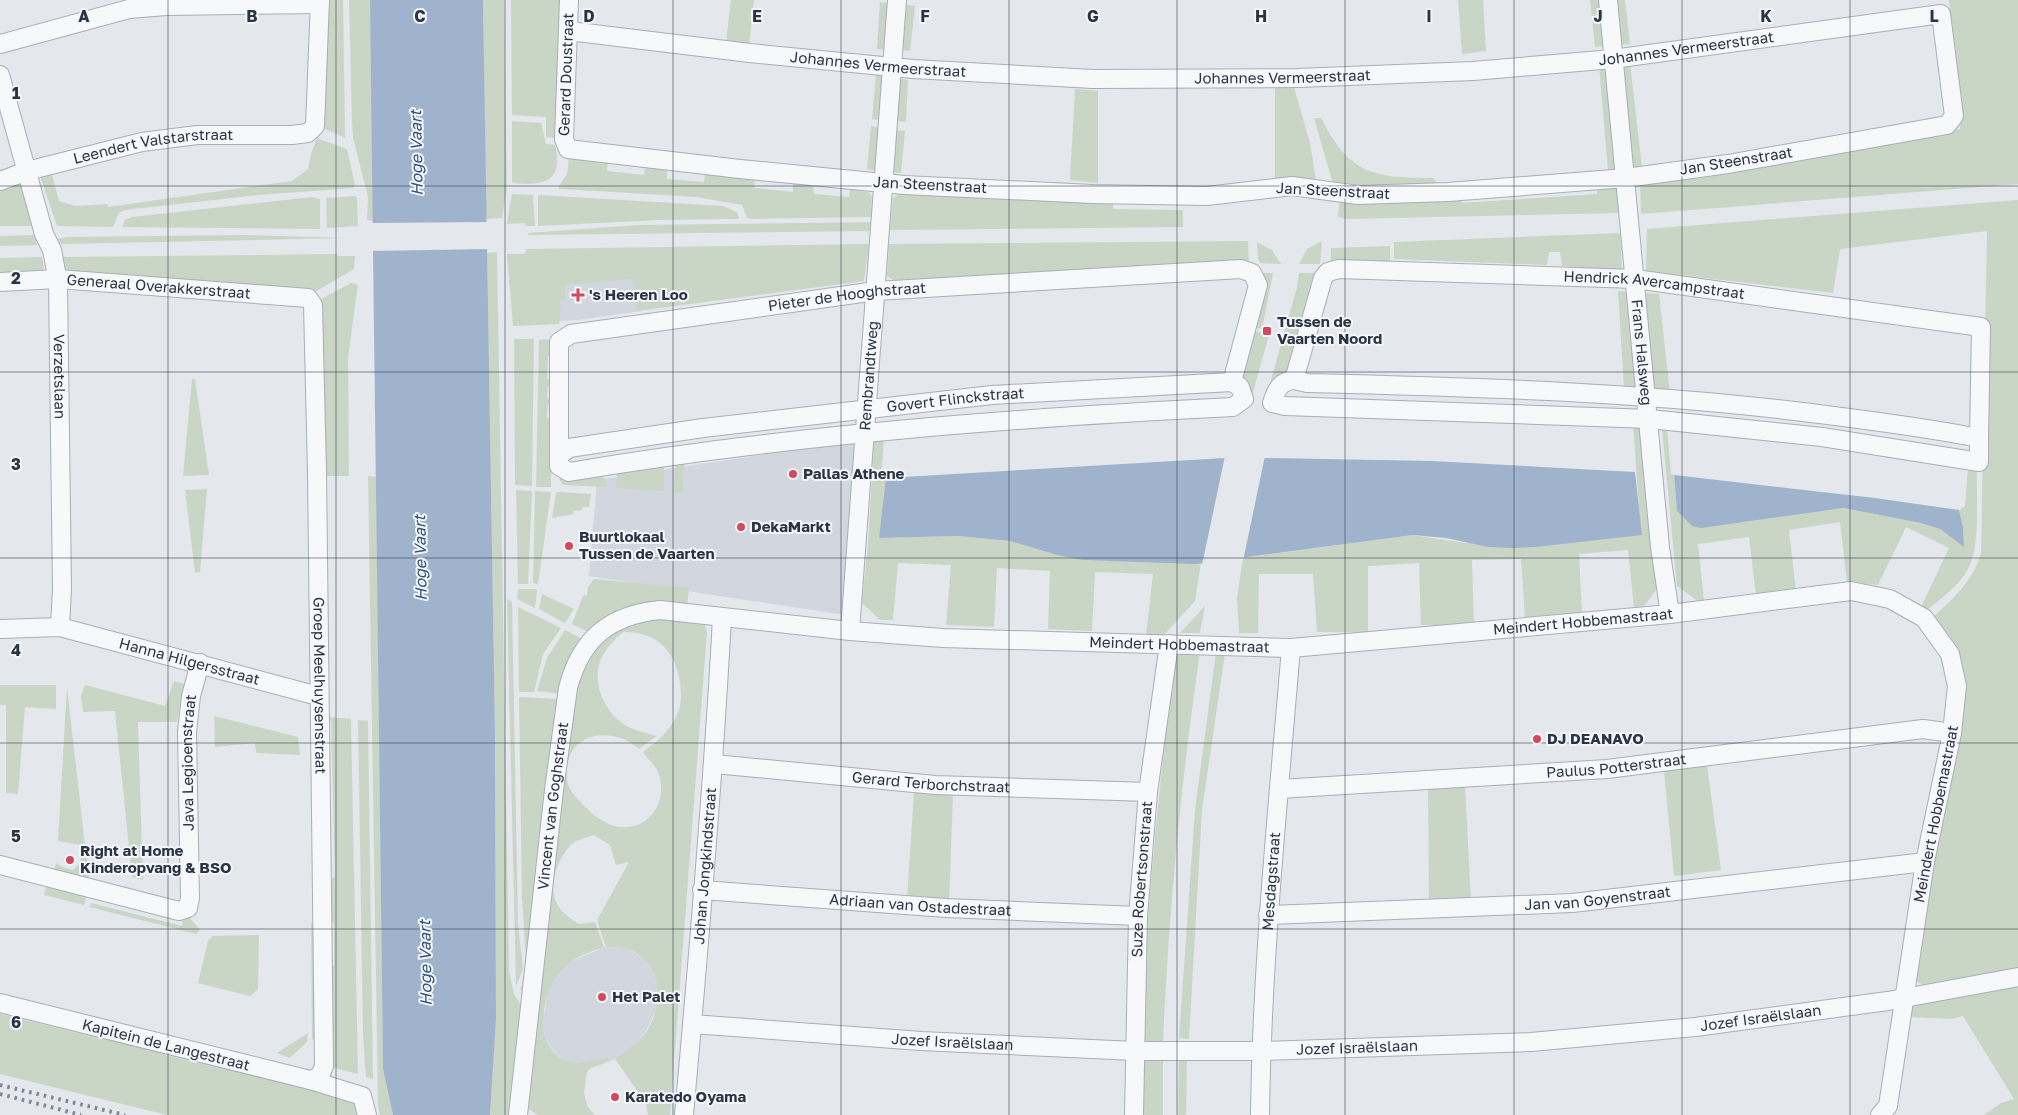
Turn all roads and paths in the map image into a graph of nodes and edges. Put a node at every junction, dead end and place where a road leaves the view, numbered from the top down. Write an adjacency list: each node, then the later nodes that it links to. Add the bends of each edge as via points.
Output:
1 (569, 0): 5 (street, Gerard Doustraat)
2 (897, 0): 8 (street, Rembrandtweg)
3 (1608, 0): 7 (street, Frans Halsweg)
4 (320, 2): 6 (street, via 129,9); 12 (street, Leendert Valstarstraat, via 315,126 308,133 292,136 197,135 142,142)
5 (569, 31): 8 (street, Johannes Vermeerstraat); 11 (street, Gerard Doustraat, via 564,139)
6 (0, 44)
7 (1613, 59): 8 (street, Johannes Vermeerstraat, via 1473,72 1290,78 1093,79); 9 (street, Johannes Vermeerstraat, via 1941,14); 13 (street, Frans Halsweg)
8 (892, 66): 15 (street, Rembrandtweg)
9 (1949, 68): 13 (street, Jan Steenstraat, via 1954,116 1947,125 1728,164)
10 (0, 75): 12 (street, Verzetslaan)
11 (568, 148): 15 (street, Jan Steenstraat, via 740,170)
12 (27, 171): 14 (street, Leendert Valstarstraat); 16 (street, Verzetslaan)
13 (1626, 178): 15 (street, Jan Steenstraat, via 1448,192 1358,195 1292,186 1206,196 1092,194); 17 (street, Frans Halsweg)
14 (0, 181)
15 (884, 183): 19 (street, Rembrandtweg)
16 (58, 279): 18 (street, Generaal Overakkerstraat); 20 (street, Generaal Overakkerstraat, via 308,298); 39 (street, Verzetslaan)
17 (1635, 279): 21 (street, Hendrick Avercampstraat, via 1339,269 1328,272 1323,278); 25 (street, Frans Halsweg); 34 (street, Hendrick Avercampstraat, via 1981,327)
18 (0, 282)
19 (876, 291): 22 (street, Pieter de Hooghstraat, via 1241,269 1252,274 1258,285); 26 (street, Rembrandtweg); 36 (street, Pieter de Hooghstraat, via 571,334 559,342)
20 (312, 305): 45 (street, Groep Meelhuysenstraat)
21 (1294, 380): 23 (street, via 1307,383); 27 (street, via 1279,386 1278,405)
22 (1232, 382): 24 (street, Govert Flinckstraat); 29 (street, Govert Flinckstraat, via 1240,388 1244,399 1233,408)
23 (1451, 386): 25 (street); 27 (street)
24 (1060, 390): 26 (street, Govert Flinckstraat); 29 (street)
25 (1648, 395): 28 (street); 30 (street, Frans Halsweg)
26 (868, 408): 31 (street, Govert Flinckstraat); 32 (street, Rembrandtweg)
27 (1450, 411): 30 (street)
28 (1825, 415): 33 (street); 34 (street)
29 (1059, 416): 32 (street, Govert Flinckstraat)
30 (1650, 419): 33 (street); 37 (street, Frans Halsweg, via 1660,547)
31 (703, 428): 35 (street); 36 (street, Govert Flinckstraat, via 569,448)
32 (864, 433): 35 (street, Govert Flinckstraat); 41 (street, Rembrandtweg)
33 (1822, 437): 34 (street, via 1979,462)
34 (1979, 438)
35 (704, 451): 36 (street, Govert Flinckstraat, via 569,472 560,466)
36 (560, 455)
37 (1670, 614): 43 (street, Meindert Hobbemastraat); 46 (street, Meindert Hobbemastraat, via 1851,591 1890,599 1924,618 1950,654 1958,686)
38 (722, 618): 41 (street, Meindert Hobbemastraat); 47 (street, Johan Jongkindstraat); 63 (street, Vincent van Goghstraat, via 660,610 630,614 592,641 572,672 564,707)
39 (60, 627): 40 (street); 44 (street, Hanna Hilgersstraat)
40 (0, 629)
41 (850, 631): 42 (street, Meindert Hobbemastraat, via 943,638)
42 (1169, 644): 43 (street, Meindert Hobbemastraat); 49 (street, Suze Robertsonstraat)
43 (1291, 648): 48 (street, Mesdagstraat)
44 (200, 663): 45 (street, Hanna Hilgersstraat); 51 (street, Java Legioenstraat, via 191,696 187,732 188,908 178,911)
45 (318, 696): 61 (street, Groep Meelhuysenstraat, via 324,1066 320,1076)
46 (1952, 733): 48 (street, Paulus Potterstraat, via 1924,730 1607,770); 50 (street, Meindert Hobbemastraat)
47 (714, 764): 49 (street, Gerard Terborchstraat, via 936,785); 52 (street, Johan Jongkindstraat)
48 (1279, 789): 53 (street, Mesdagstraat)
49 (1148, 792): 54 (street, Suze Robertsonstraat)
50 (1925, 862): 53 (street, Jan van Goyenstraat, via 1572,903); 56 (street, Meindert Hobbemastraat)
51 (0, 865)
52 (702, 890): 54 (street, Adriaan van Ostadestraat, via 946,908); 58 (street, Johan Jongkindstraat)
53 (1268, 914): 60 (street, Mesdagstraat)
54 (1138, 916): 59 (street, Suze Robertsonstraat)
55 (2018, 976): 56 (street, Jozef Israëlslaan)
56 (1903, 999): 60 (street, Jozef Israëlslaan, via 1695,1026 1531,1042); 67 (street, Meindert Hobbemastraat, via 1888,1106)
57 (0, 1003): 61 (street, Kapitein de Langestraat)
58 (692, 1024): 59 (street, Jozef Israëlslaan, via 921,1041); 64 (street, Johan Jongkindstraat)
59 (1135, 1051): 60 (street, Jozef Israëlslaan); 65 (street, Suze Robertsonstraat)
60 (1261, 1051): 66 (street, Mesdagstraat)
61 (310, 1080): 62 (street, Kapitein de Langestraat, via 362,1096)
62 (367, 1115)
63 (518, 1115)
64 (684, 1115)
65 (1134, 1115)
66 (1260, 1115)
67 (1880, 1115)

